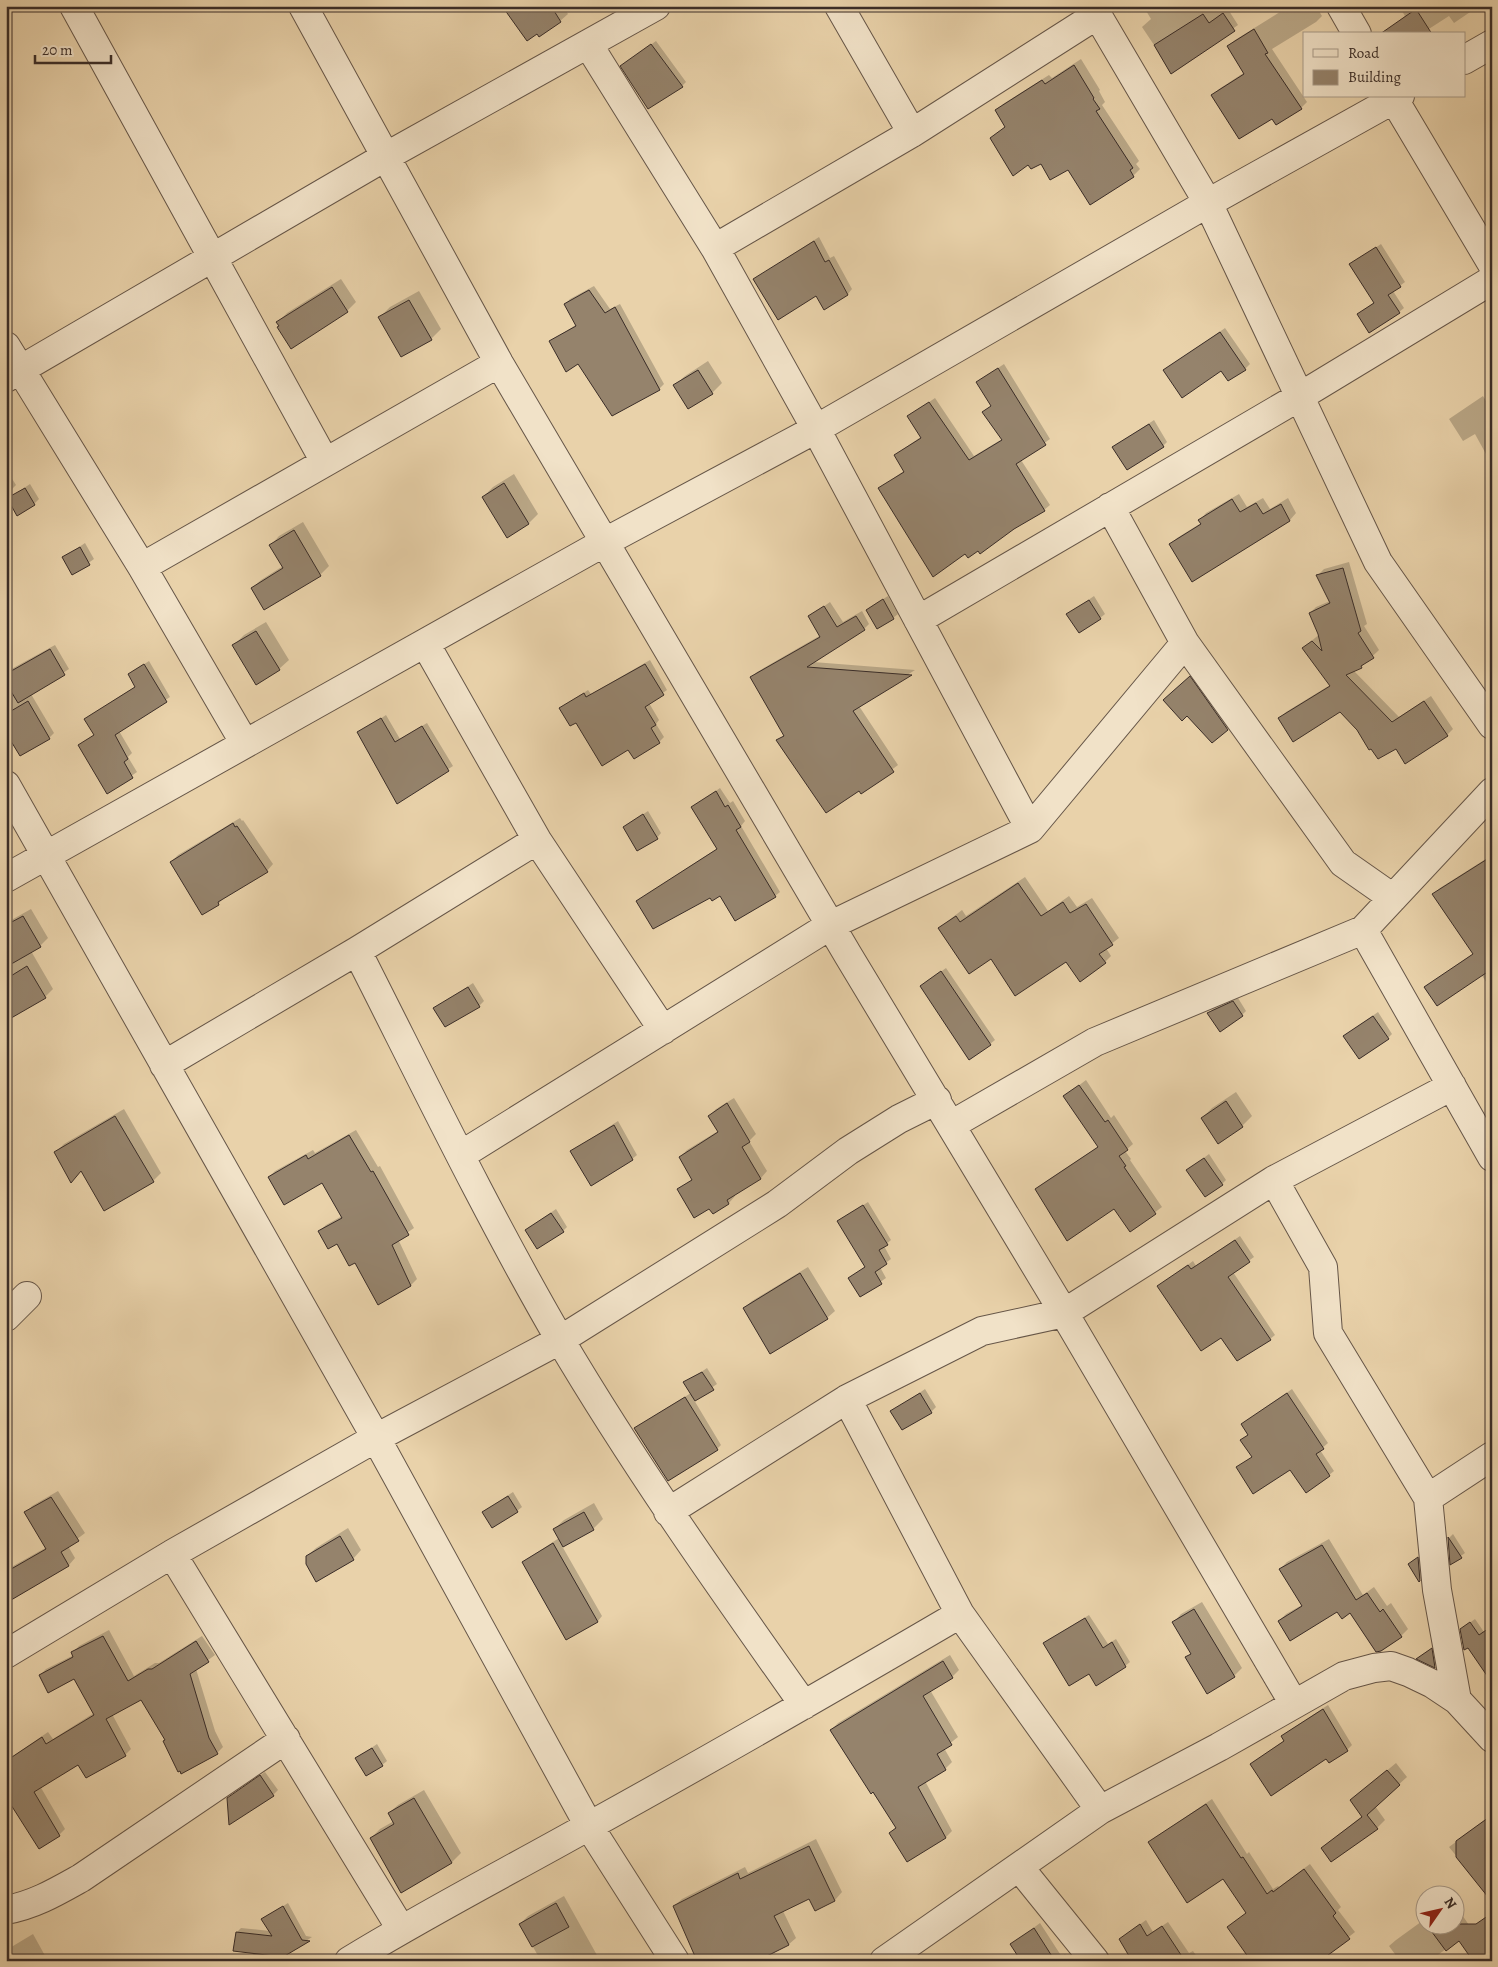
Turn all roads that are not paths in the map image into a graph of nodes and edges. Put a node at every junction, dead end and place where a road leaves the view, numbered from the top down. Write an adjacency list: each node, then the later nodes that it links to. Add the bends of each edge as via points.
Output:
1 (74, 6): 17 (street)
2 (303, 6): 14 (street)
3 (656, 6): 8 (street)
4 (839, 6): 13 (street)
5 (1342, 6): 7 (street)
6 (1094, 10): 13 (street); 15 (street)
7 (1356, 32)
8 (588, 44): 14 (street); 16 (street)
9 (1492, 44): 10 (street)
10 (1466, 59)
11 (1393, 98): 15 (street)
12 (1396, 98): 18 (street)
13 (912, 133): 16 (street)
14 (385, 157): 17 (street); 21 (street)
15 (1208, 203): 23 (street); 24 (street)
16 (715, 248): 24 (street)
17 (213, 257): 22 (street); 25 (street)
18 (1492, 264)
19 (1492, 280): 23 (street)
20 (6, 346): 22 (street)
21 (499, 362): 25 (street); 27 (street)
22 (13, 373): 28 (street)
23 (1299, 397): 26 (street); 32 (street, via 1378,562)
24 (816, 429): 27 (street); 29 (street)
25 (325, 462): 28 (street)
26 (1110, 507): 29 (street); 30 (street)
27 (605, 542): 31 (street); 41 (street)
28 (142, 567): 33 (street)
29 (918, 620): 36 (street)
30 (1185, 642): 36 (street); 40 (street, via 1343,863)
31 (425, 644): 33 (street); 37 (street)
32 (1492, 725)
33 (245, 744): 38 (street)
34 (6, 785): 38 (street)
35 (1492, 792): 40 (street)
36 (1030, 829): 41 (street)
37 (536, 840): 43 (street); 44 (street)
38 (46, 856): 39 (street); 45 (street)
39 (6, 878)
40 (1393, 898): 42 (street)
41 (831, 926): 44 (street); 47 (street)
42 (1363, 930): 46 (street); 48 (street, via 1096,1042)
43 (357, 951): 45 (street); 49 (street)
44 (663, 1030): 49 (street)
45 (164, 1065): 57 (street)
46 (1452, 1086): 50 (street); 51 (street)
47 (937, 1100): 48 (street); 55 (street, via 898,1119 848,1151 777,1204)
48 (951, 1125): 53 (street)
49 (461, 1155): 55 (street)
50 (1492, 1157)
51 (1274, 1180): 53 (street); 59 (street, via 1323,1267 1328,1334)
52 (28, 1296): 54 (street)
53 (1064, 1313): 56 (street, via 982,1331); 65 (street)
54 (6, 1317)
55 (560, 1340): 57 (street); 60 (street)
56 (847, 1399): 60 (street); 62 (street)
57 (376, 1438): 61 (street); 70 (street)
58 (1492, 1456): 59 (street)
59 (1428, 1498): 64 (street, via 1436,1590)
60 (668, 1512): 66 (street)
61 (172, 1554): 63 (street); 68 (street)
62 (960, 1614): 66 (street); 69 (street)
63 (6, 1654)
64 (1457, 1700): 65 (street, via 1416,1676 1390,1666 1344,1676); 67 (street)
65 (1294, 1704): 69 (street)
66 (804, 1705): 70 (street)
67 (1492, 1738)
68 (286, 1739): 72 (street, via 54,1894 26,1906); 73 (street)
69 (1100, 1810): 71 (street)
70 (589, 1826): 73 (street); 75 (street)
71 (1019, 1867): 76 (street); 77 (street)
72 (6, 1910)
73 (401, 1929): 74 (street)
74 (349, 1961)
75 (675, 1961)
76 (884, 1961)
77 (1095, 1961)

